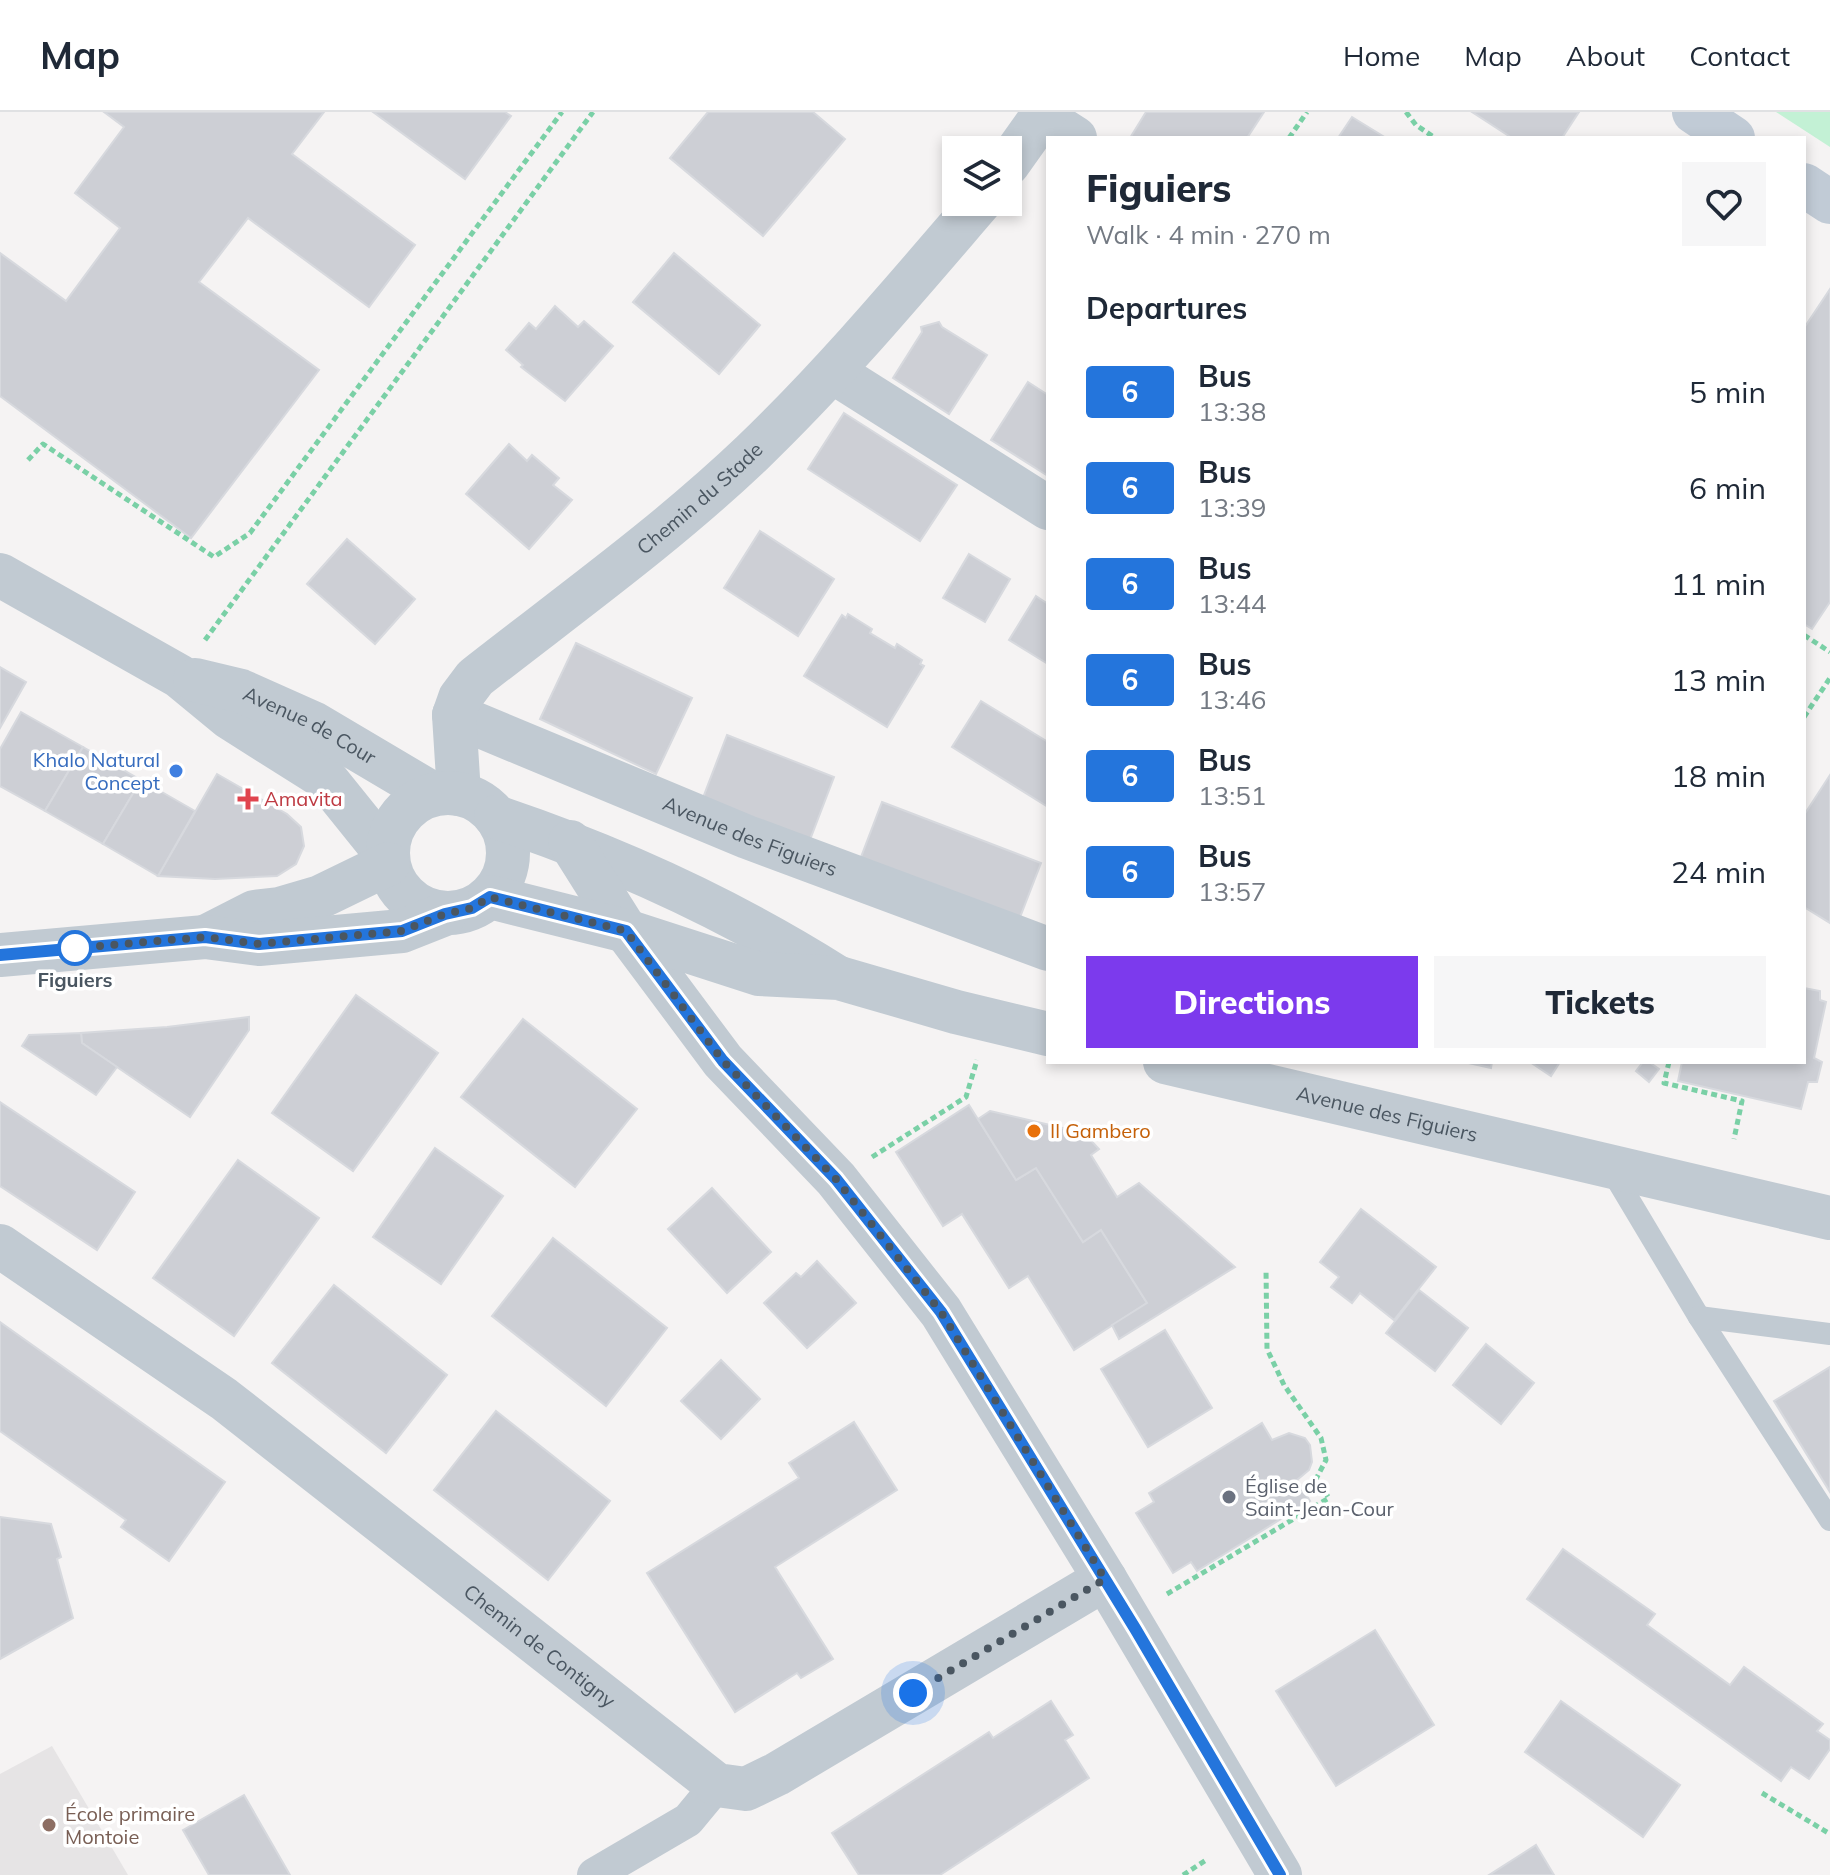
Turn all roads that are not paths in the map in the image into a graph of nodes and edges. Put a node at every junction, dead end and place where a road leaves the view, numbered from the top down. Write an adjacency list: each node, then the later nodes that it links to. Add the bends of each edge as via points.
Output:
1 (1694, 112): 3 (main road)
2 (1054, 122): 4 (street)
3 (1730, 136)
4 (1022, 151)
5 (1806, 186): 6 (main road)
6 (1830, 202)
7 (968, 216): 8 (street, Chemin du Stade)
8 (833, 372): 9 (street); 12 (street, Chemin du Stade, via 658,536 475,678)
9 (1046, 507)
10 (0, 575): 11 (street, Avenue de Cour)
11 (179, 676): 13 (street, Avenue de Cour, via 241,691); 16 (street, Avenue de Cour, via 230,718 325,778)
12 (454, 715): 13 (street); 21 (street, Avenue des Figuiers, via 747,837)
13 (446, 794): 14 (street, via 486,806); 16 (street, via 415,802 400,816 390,834)
14 (496, 817): 15 (street); 17 (street, via 505,832 507,867)
15 (570, 842): 19 (street); 23 (street, via 772,936)
16 (388, 859): 18 (street, via 395,882 408,898); 20 (street, via 320,897 254,912)
17 (490, 897): 18 (street); 19 (street)
18 (445, 914): 20 (street, via 402,931 259,944)
19 (626, 931): 23 (street, via 759,974); 33 (street, via 723,1061 836,1179 941,1312)
20 (205, 937): 22 (street)
21 (1046, 948)
22 (0, 955)
23 (839, 978): 24 (street)
24 (1046, 1034)
25 (1182, 1064): 26 (street, Avenue des Figuiers)
26 (1250, 1072): 27 (street, Avenue des Figuiers)
27 (1609, 1167): 28 (street, Avenue des Figuiers); 30 (lane)
28 (1830, 1218)
29 (0, 1246): 34 (street, Chemin de Contigny, via 224,1399)
30 (1699, 1317): 31 (lane); 32 (lane)
31 (1830, 1334)
32 (1830, 1520)
33 (1105, 1579): 34 (street, via 777,1774 746,1789); 36 (street)
34 (717, 1785): 35 (street, via 688,1820)
35 (594, 1875)
36 (1280, 1875)

